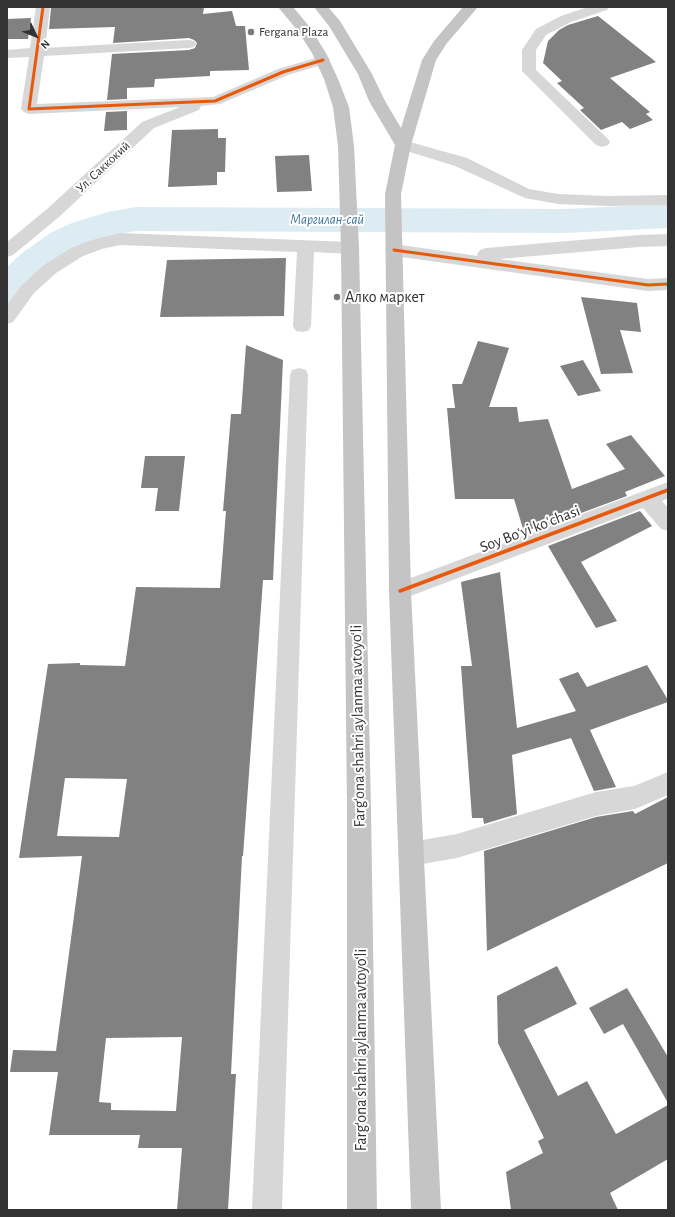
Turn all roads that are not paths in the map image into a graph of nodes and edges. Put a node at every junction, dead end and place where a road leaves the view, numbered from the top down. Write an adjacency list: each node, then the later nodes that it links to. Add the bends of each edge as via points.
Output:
1 (43, 7): 7 (street)
2 (285, 7): 9 (highway, via 304,29)
3 (320, 7): 12 (highway, via 335,24)
4 (472, 7): 12 (highway, via 441,41 429,60)
5 (602, 7): 11 (street, via 566,19 541,32 529,50 529,71)
6 (188, 44): 7 (street)
7 (37, 52): 8 (street); 10 (street, via 29,109)
8 (7, 54)
9 (323, 60): 10 (street, via 283,72); 15 (highway, Farg‘ona shahri aylanma avtoyo‘li, via 341,107 346,146)
10 (210, 101): 18 (street, Ул. Саккокий, via 148,125 53,213)
11 (602, 142)
12 (403, 145): 13 (street, via 461,162 525,193 558,199); 17 (highway, via 393,194)
13 (668, 200)
14 (668, 240): 19 (street)
15 (350, 245): 16 (street); 31 (highway, Farg‘ona shahri aylanma avtoyo‘li, via 360,824)
16 (306, 246): 21 (street, via 120,239 98,244 77,252 50,269 28,289); 22 (street)
17 (394, 250): 19 (street); 27 (highway)
18 (7, 251)
19 (446, 258): 20 (street, via 648,285)
20 (668, 284)
21 (7, 318)
22 (302, 326)
23 (299, 375): 30 (street)
24 (668, 490): 25 (street, Soy Boʻyi koʻchasi)
25 (647, 498): 26 (street); 27 (street, Soy Boʻyi koʻchasi)
26 (668, 523)
27 (400, 592): 29 (highway)
28 (668, 783): 29 (street, via 635,797 596,804 457,846)
29 (411, 854): 32 (highway)
30 (267, 1210)
31 (362, 1210)
32 (426, 1210)

